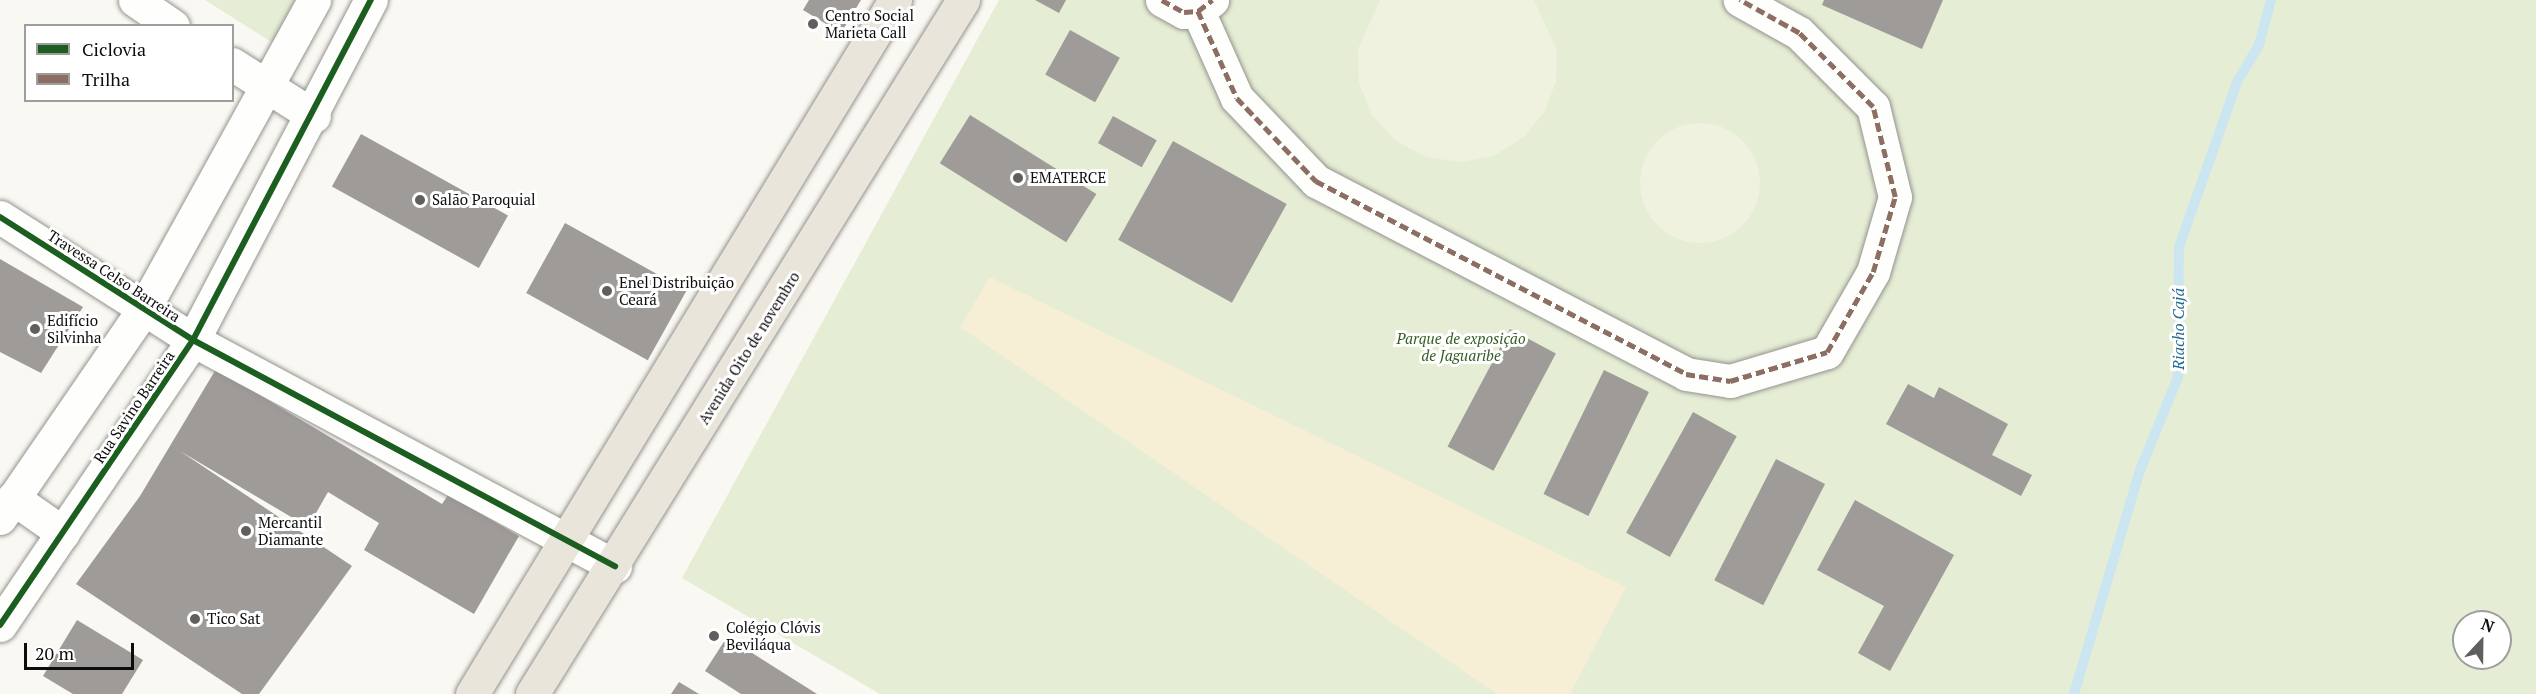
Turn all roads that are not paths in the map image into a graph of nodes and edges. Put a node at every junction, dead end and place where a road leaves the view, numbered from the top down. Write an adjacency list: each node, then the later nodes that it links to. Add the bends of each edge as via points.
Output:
1 (135, 0): 9 (street)
2 (315, 0): 11 (street)
3 (371, 0): 12 (street, Rua Savino Barreira)
4 (895, 0): 18 (main road)
5 (963, 0): 19 (main road, Avenida Oito de novembro)
6 (1162, 0): 8 (street, via 1171,8)
7 (1740, 0): 8 (street, via 1798,33 1873,107 1895,197 1873,272 1827,352 1730,381 1686,374 1316,182 1238,98)
8 (1205, 5)
9 (170, 24)
10 (234, 65): 11 (street)
11 (270, 89): 12 (street); 14 (street)
12 (314, 116): 15 (street, Rua Savino Barreira)
13 (0, 217): 14 (street, Travessa Celso Barreira)
14 (143, 310): 15 (street, Travessa Celso Barreira); 16 (street)
15 (193, 340): 17 (street, Rua Savino Barreira); 18 (street, Travessa Celso Barreira)
16 (7, 508): 17 (street)
17 (63, 533): 20 (street, Rua Savino Barreira)
18 (566, 539): 19 (street, Travessa Celso Barreira); 21 (main road)
19 (615, 566): 22 (main road, Avenida Oito de novembro)
20 (0, 625)
21 (472, 694)
22 (532, 694)

